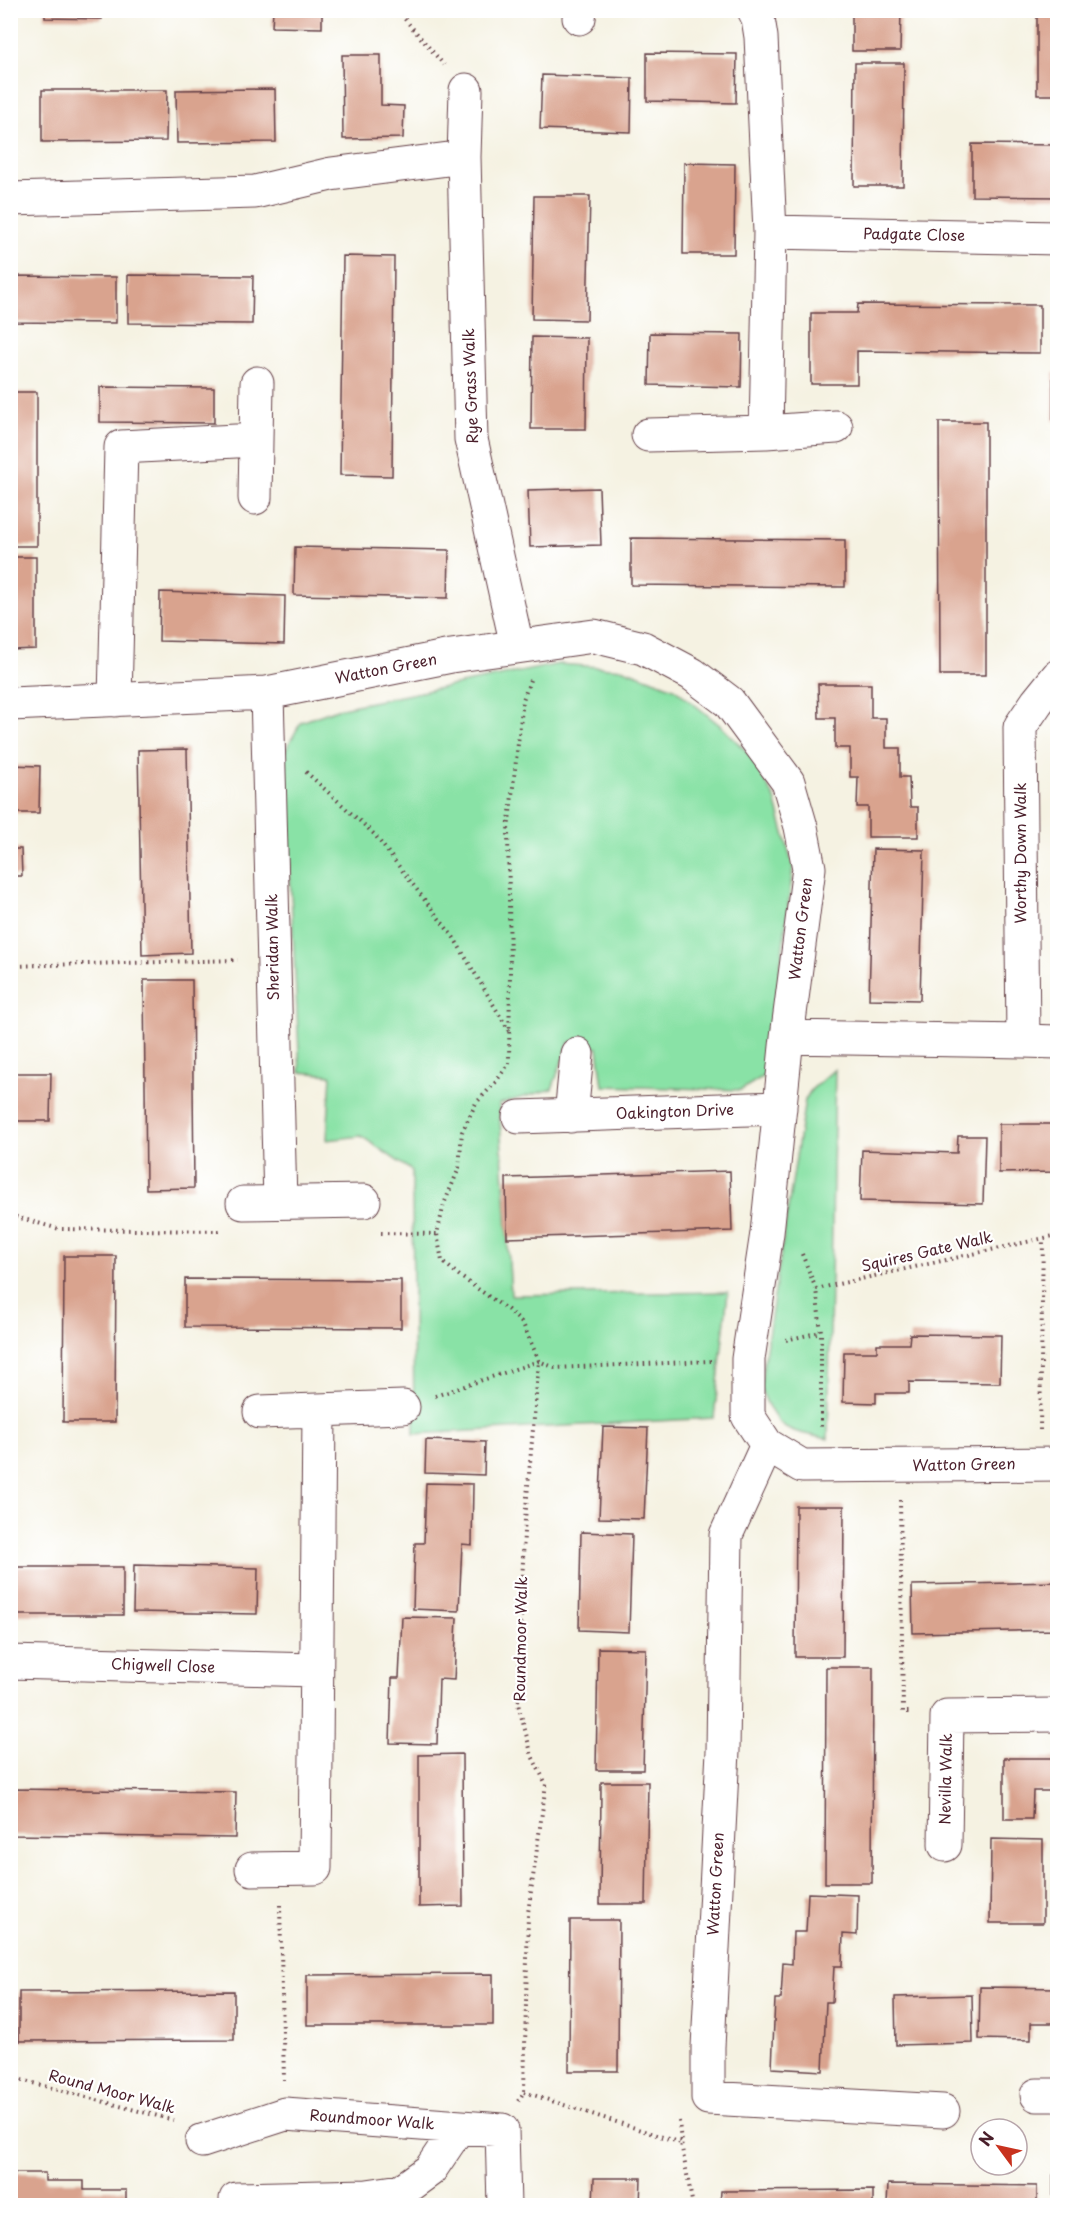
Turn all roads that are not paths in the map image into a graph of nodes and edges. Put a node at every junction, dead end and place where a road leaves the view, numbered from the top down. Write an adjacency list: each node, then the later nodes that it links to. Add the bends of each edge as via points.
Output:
1 (754, 10): 5 (street, via 761,37)
2 (466, 90): 3 (street, Rye Grass Walk)
3 (464, 157): 4 (street, via 331,174 255,192); 13 (street, Rye Grass Walk, via 471,439)
4 (10, 199)
5 (770, 232): 6 (street, Padgate Close); 9 (street)
6 (1058, 238)
7 (257, 384): 11 (street)
8 (836, 427): 9 (street)
9 (766, 432): 10 (street)
10 (648, 435)
11 (255, 440): 12 (street); 16 (street, via 121,447)
12 (255, 498)
13 (517, 646): 15 (street, Watton Green); 18 (street, Watton Green, via 594,636 643,648 692,674 729,702 782,773 801,827 808,868)
14 (1058, 676): 19 (street, Worthy Down Walk, via 1020,727)
15 (267, 693): 16 (street, Watton Green); 26 (street, Sheridan Walk)
16 (115, 700): 17 (street, Watton Green)
17 (10, 704)
18 (787, 1037): 19 (street); 22 (street, Watton Green)
19 (1023, 1041): 20 (street)
20 (1058, 1042)
21 (577, 1054): 23 (street)
22 (780, 1108): 23 (street, Oakington Drive); 31 (street, Watton Green, via 748,1359 748,1416)
23 (571, 1116): 24 (street, Oakington Drive)
24 (519, 1117)
25 (364, 1201): 26 (street)
26 (280, 1202): 27 (street)
27 (243, 1203)
28 (403, 1407): 30 (street)
29 (260, 1412): 30 (street)
30 (318, 1412): 34 (street)
31 (767, 1445): 32 (street, Watton Green, via 802,1466); 38 (street, Watton Green, via 726,1534 723,1751 708,2098)
32 (1048, 1464)
33 (10, 1662): 34 (street, Chigwell Close)
34 (315, 1670): 37 (street, via 315,1868)
35 (1058, 1715): 36 (street, Nevilla Walk, via 947,1716)
36 (945, 1845)
37 (266, 1868)
38 (943, 2111)
39 (459, 2127): 40 (street, Roundmoor Walk, via 285,2114); 41 (street, via 430,2170 401,2191 367,2196); 42 (street, Roundmoor Walk, via 502,2130)
40 (202, 2141)
41 (236, 2199)
42 (504, 2205)

